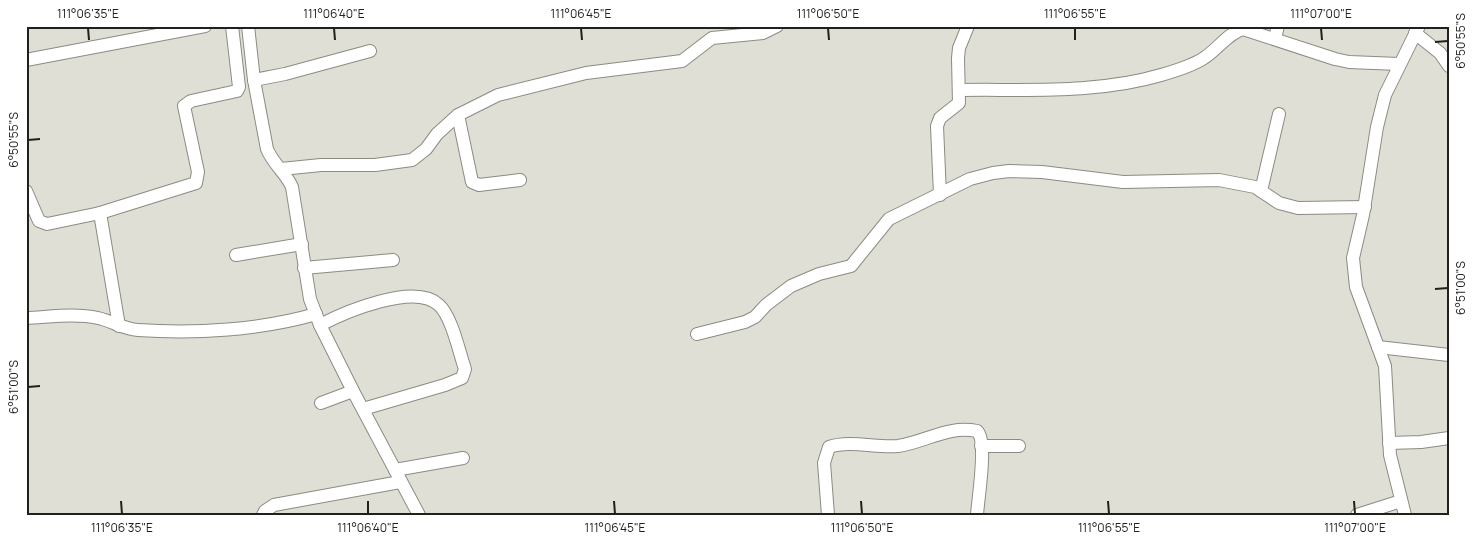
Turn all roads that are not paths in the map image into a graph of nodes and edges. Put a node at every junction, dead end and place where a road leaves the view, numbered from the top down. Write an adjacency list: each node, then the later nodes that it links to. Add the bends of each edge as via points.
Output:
1 (205, 26): 9 (street)
2 (232, 26): 22 (street, via 237,91 191,101 184,106 198,172 196,183)
3 (248, 26): 12 (street)
4 (777, 26): 14 (street, via 763,33 712,38 682,62 586,73 512,90)
5 (968, 26): 13 (street, via 959,48)
6 (1417, 30): 10 (street); 11 (street)
7 (1276, 32): 10 (street, via 1335,59); 13 (street, via 1238,31 1202,59 1132,82 1079,87)
8 (370, 51): 12 (street)
9 (26, 60)
10 (1399, 64): 21 (street, via 1385,95)
11 (1449, 66)
12 (254, 80): 16 (street, via 267,149)
13 (960, 90): 20 (street, via 957,106 938,121)
14 (458, 114): 16 (street, via 412,160); 17 (street, via 472,182 479,185)
15 (1278, 114): 19 (street)
16 (281, 169): 23 (street, via 292,187)
17 (520, 180)
18 (26, 191): 22 (street, via 43,224)
19 (1261, 191): 20 (street, via 1243,183 1219,180 1123,182 1009,171 970,179); 21 (street, via 1279,203 1298,208)
20 (940, 195): 30 (street, via 889,219 852,266 819,274 791,286 745,322)
21 (1365, 207): 31 (street, via 1353,258 1353,273)
22 (100, 213): 29 (street)
23 (302, 244): 24 (street); 26 (street)
24 (236, 255)
25 (393, 260): 26 (street)
26 (304, 268): 28 (street)
27 (26, 318): 29 (street, via 100,318)
28 (318, 320): 29 (street, via 222,329 138,330); 33 (street); 35 (street, via 401,298 432,300 444,311 465,369 462,378)
29 (119, 326)
30 (697, 334)
31 (1378, 347): 32 (street); 37 (street, via 1387,377)
32 (1449, 355)
33 (353, 391): 34 (street); 35 (street)
34 (321, 403)
35 (363, 409): 41 (street)
36 (1449, 438): 37 (street)
37 (1389, 443): 42 (street)
38 (981, 446): 39 (street); 45 (street, via 980,433 964,429 896,446 843,444 829,447 824,463); 46 (street)
39 (1020, 446)
40 (463, 458): 41 (street)
41 (398, 476): 43 (street, via 274,505); 44 (street)
42 (1401, 501): 47 (street); 48 (street)
43 (263, 515)
44 (419, 515)
45 (828, 515)
46 (977, 515)
47 (1357, 515)
48 (1405, 515)

